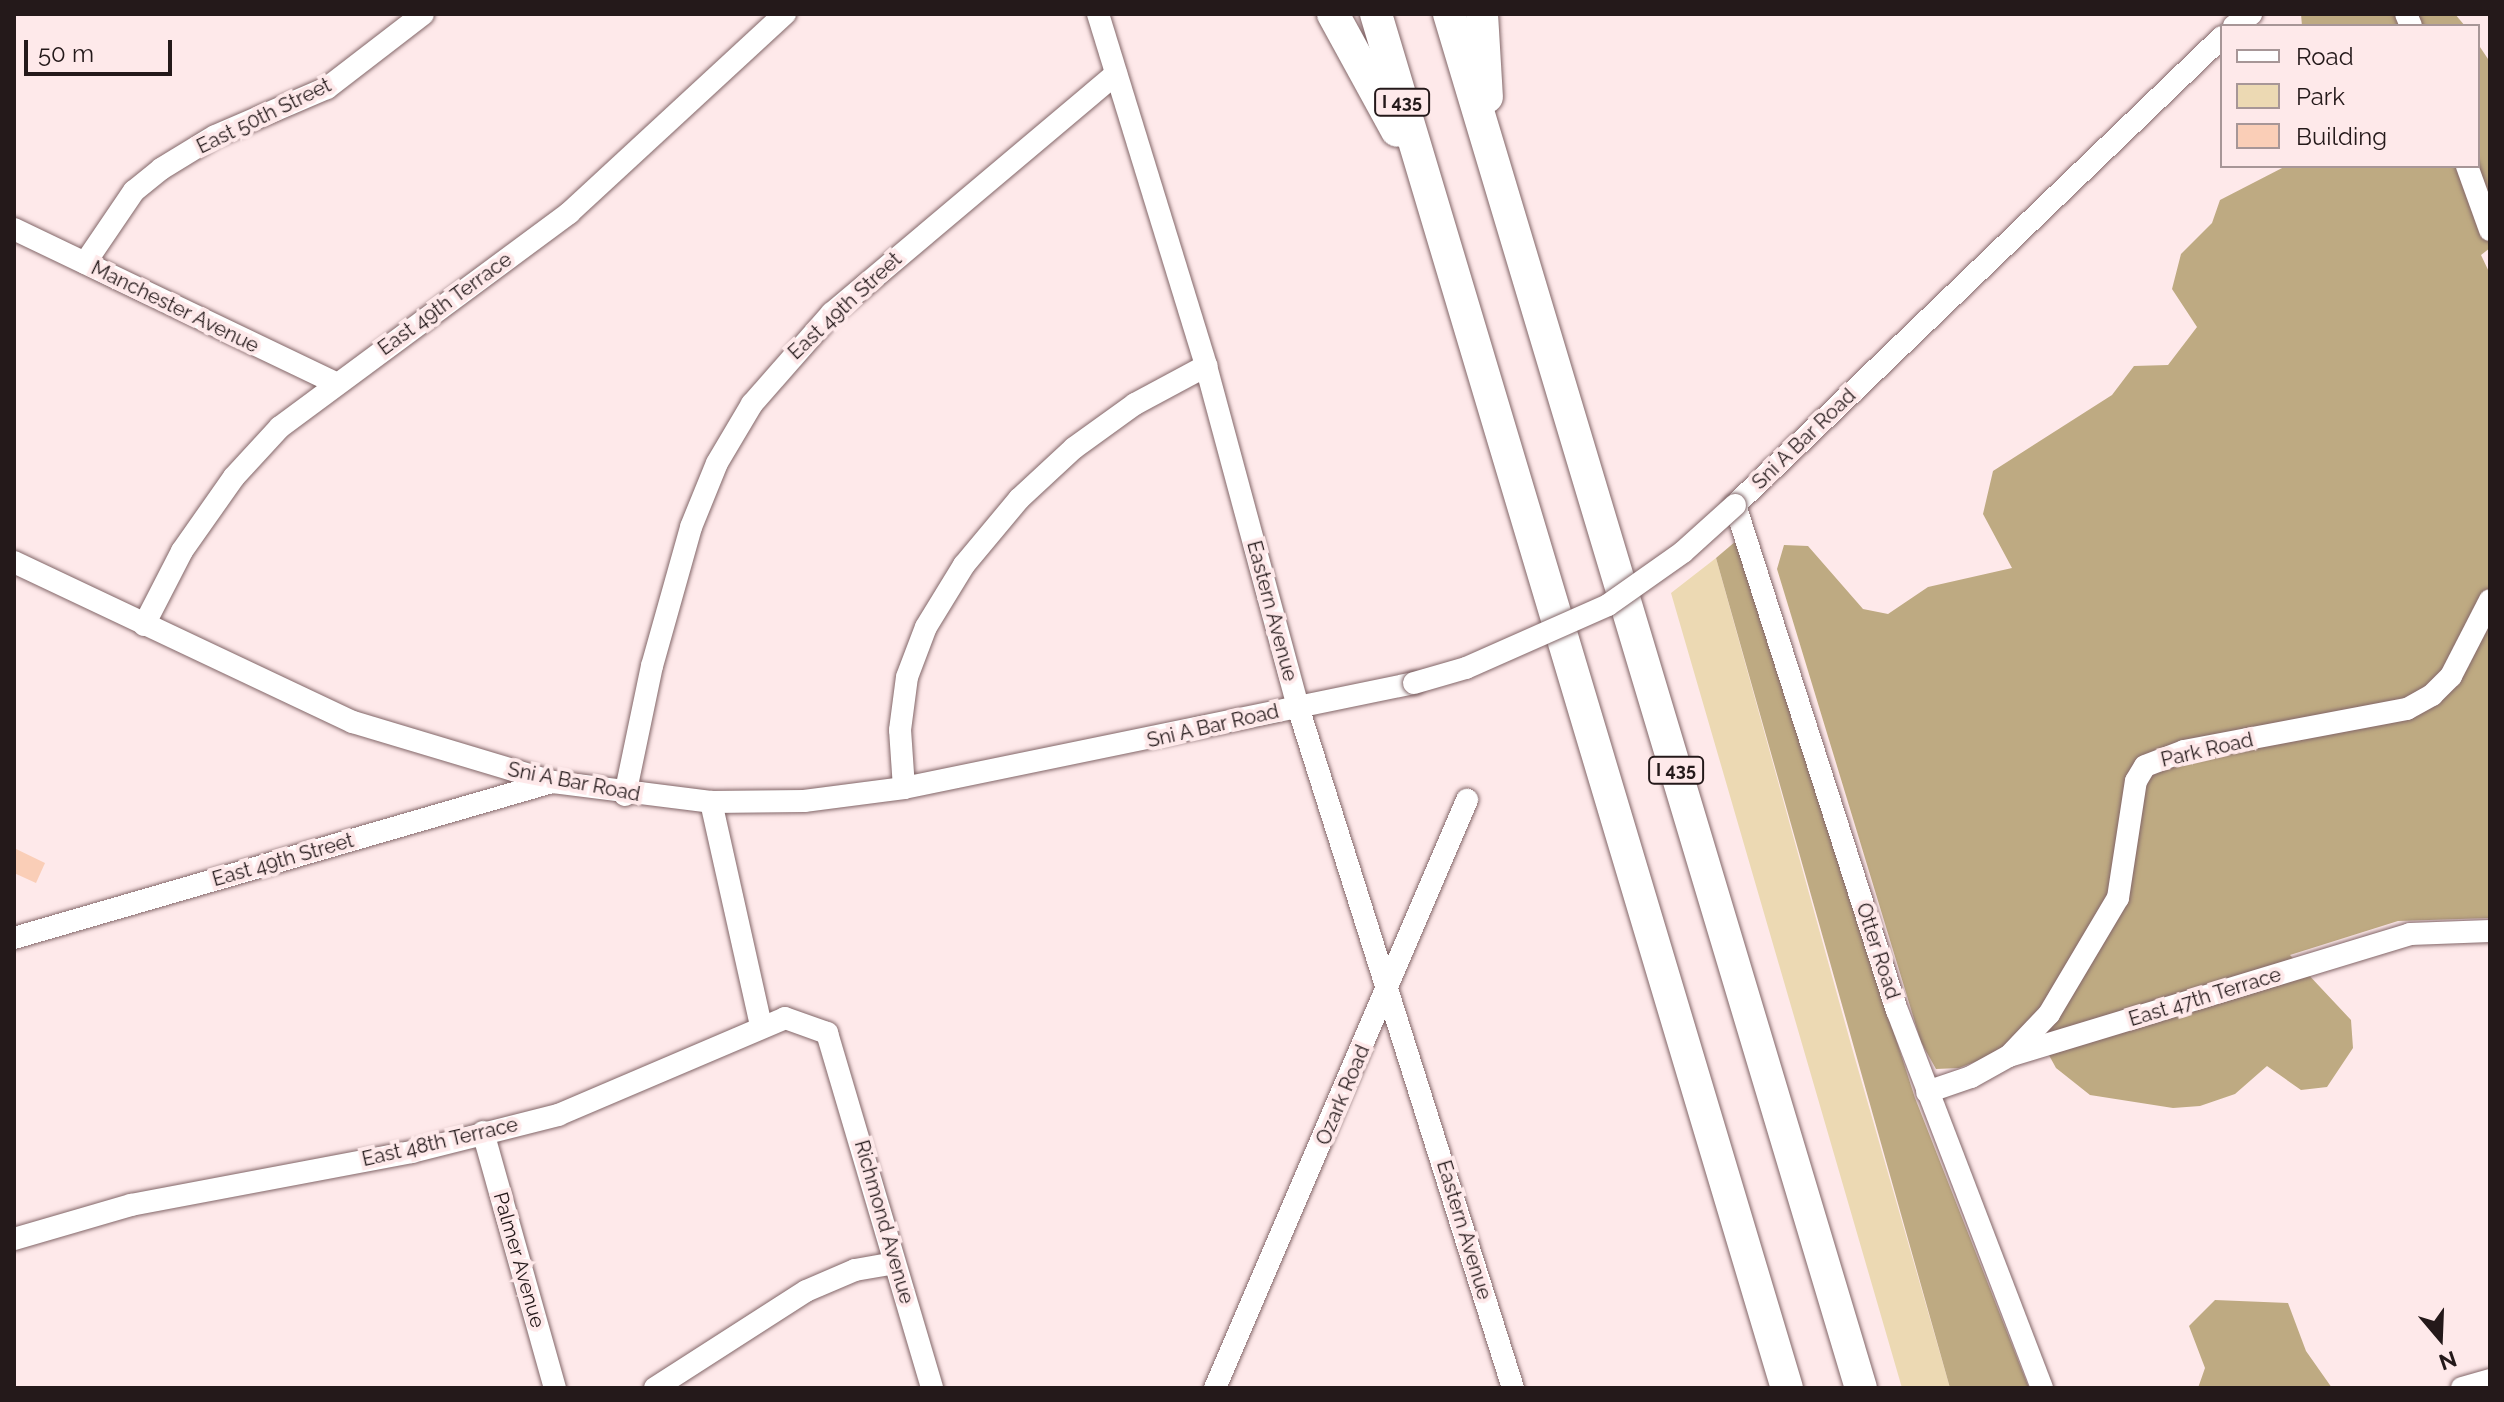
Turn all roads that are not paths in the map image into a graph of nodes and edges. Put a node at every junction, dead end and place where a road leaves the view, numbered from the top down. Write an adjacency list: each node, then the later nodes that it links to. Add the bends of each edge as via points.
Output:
1 (423, 14): 15 (street, East 50th Street, via 327,88 215,136 161,169 134,191)
2 (785, 14): 17 (street, East 49th Terrace, via 569,213)
3 (1098, 14): 9 (street, Eastern Avenue)
4 (1333, 14): 12 (highway)
5 (1376, 14): 12 (highway, I 435)
6 (1449, 14): 10 (highway, I 435)
7 (1482, 14): 10 (highway)
8 (2220, 39): 18 (street, Sni A Bar Road)
9 (1116, 74): 16 (street, Eastern Avenue); 25 (street, East 49th Street, via 832,313 752,404 717,463 691,527 652,666)
10 (1491, 152): 45 (highway, I 435)
11 (2468, 168): 14 (street)
12 (1429, 190): 44 (highway, I 435)
13 (14, 229): 15 (street, Manchester Avenue)
14 (2490, 230)
15 (85, 263): 17 (street, Manchester Avenue)
16 (1206, 366): 22 (street, Eastern Avenue); 24 (street, via 1135,404 1074,448 1019,499 964,565 926,627 907,677 900,730)
17 (337, 384): 21 (street, East 49th Terrace, via 280,427 234,477 182,551)
18 (1735, 505): 22 (street, Sni A Bar Road, bridge, via 1683,552 1608,605 1466,668); 34 (street, Otter Road)
19 (14, 562): 21 (street, Sni A Bar Road)
20 (2490, 600): 33 (street, Park Road, via 2451,676 2407,709 2184,751 2145,766 2136,781 2118,898 2049,1014)
21 (144, 625): 23 (street, Sni A Bar Road, via 353,722)
22 (1298, 707): 24 (street, Sni A Bar Road); 30 (street, Eastern Avenue)
23 (553, 782): 25 (street, Sni A Bar Road); 29 (street, East 49th Street)
24 (904, 788): 27 (street, Sni A Bar Road, via 804,801)
25 (625, 795): 27 (street, Sni A Bar Road)
26 (1467, 800): 30 (street, Ozark Road)
27 (711, 802): 31 (street)
28 (2490, 931): 33 (street, East 47th Terrace, via 2410,934)
29 (14, 938)
30 (1388, 985): 42 (street, Ozark Road); 43 (street, Eastern Avenue)
31 (761, 1025): 32 (street, East 48th Terrace, via 785,1018 814,1025 827,1033); 35 (street, East 48th Terrace, via 617,1094 558,1115)
32 (835, 1056): 37 (street, Richmond Avenue)
33 (2009, 1056): 34 (street, East 47th Terrace)
34 (1927, 1092): 46 (street, Otter Road)
35 (483, 1132): 36 (street, East 48th Terrace, via 412,1152 131,1205); 39 (street, Palmer Avenue)
36 (14, 1239)
37 (894, 1263): 40 (street, via 855,1270 806,1291); 41 (street, Richmond Avenue)
38 (2490, 1380): 47 (street)
39 (555, 1388)
40 (655, 1388)
41 (932, 1388)
42 (1215, 1388)
43 (1513, 1388)
44 (1787, 1388)
45 (1861, 1388)
46 (2042, 1388)
47 (2462, 1388)

